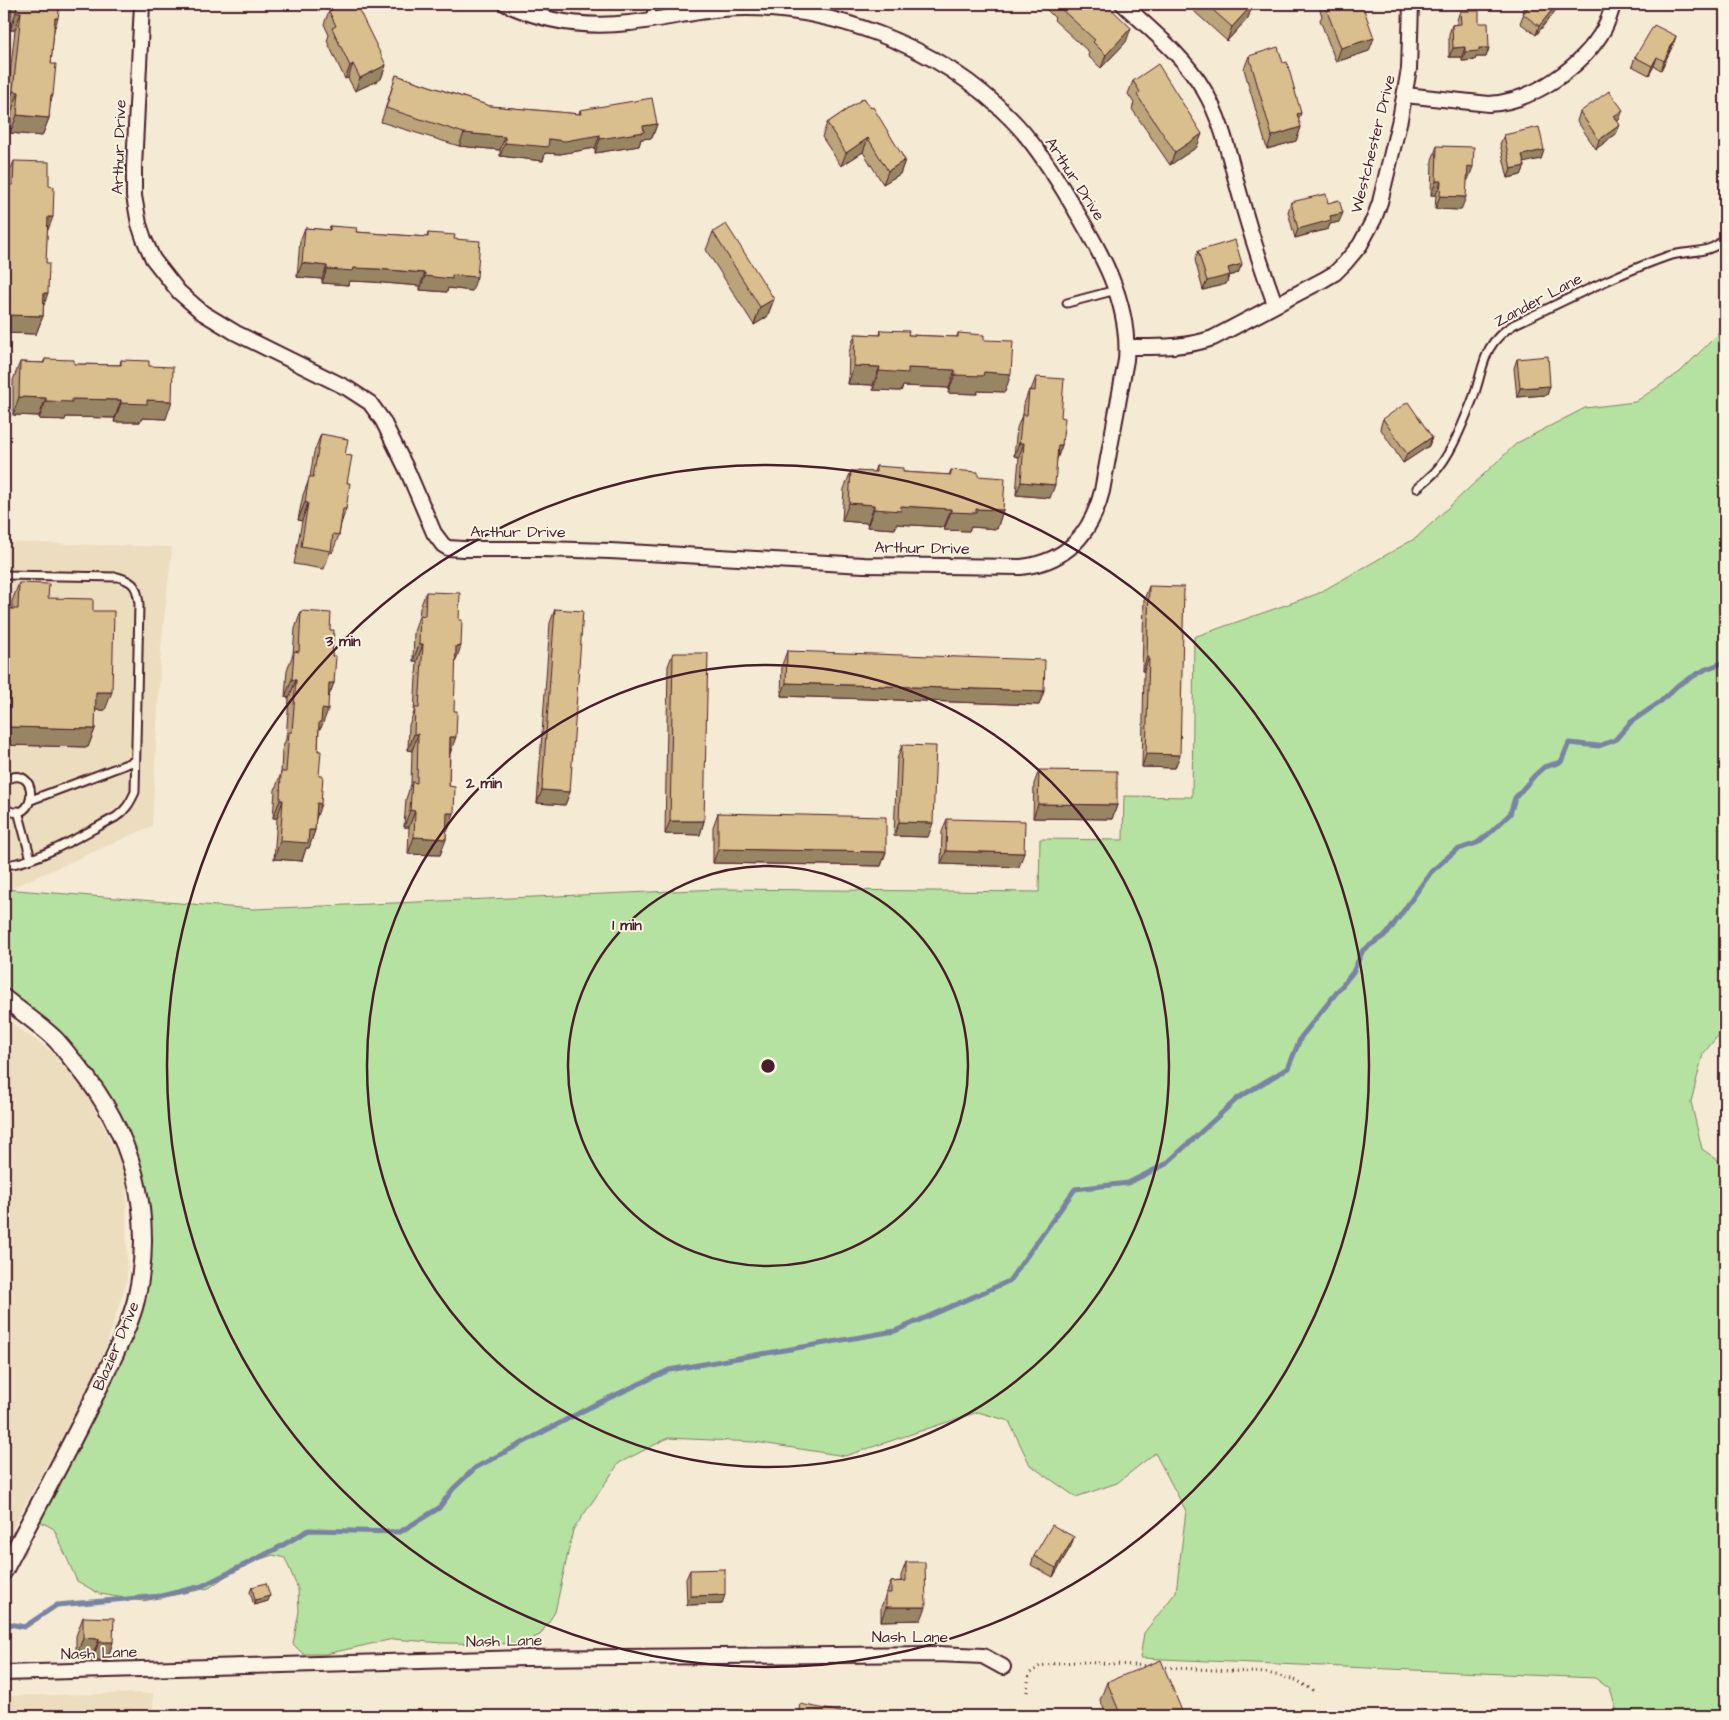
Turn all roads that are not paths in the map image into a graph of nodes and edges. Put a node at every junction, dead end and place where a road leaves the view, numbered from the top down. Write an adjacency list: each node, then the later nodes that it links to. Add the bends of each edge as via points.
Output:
1 (142, 4): 13 (street, Arthur Drive, via 134,196 141,232 153,260 179,292 203,313 370,403 392,437 437,539 448,548 610,551 864,565 1021,567 1043,564 1063,554 1078,540 1099,501)
2 (506, 4): 7 (street, Arthur Drive, via 529,14 568,23 606,25)
3 (652, 4): 7 (lane)
4 (1124, 4): 12 (street, via 1178,56 1198,80 1211,104)
5 (1411, 4): 8 (street, Westchester Drive, via 1410,55)
6 (1613, 4): 8 (street, via 1603,30 1576,62 1529,94 1501,104)
7 (651, 20): 10 (street, Arthur Drive, via 734,9 820,16 880,34 948,68 989,97 1029,140 1082,221)
8 (1404, 95): 12 (street, Westchester Drive, via 1380,202 1360,245 1335,273)
9 (1725, 238): 14 (lane, Zander Lane, via 1709,249 1674,254 1611,278 1500,334 1487,351 1473,398 1443,461)
10 (1116, 290): 11 (lane); 13 (street, Arthur Drive, via 1125,323)
11 (1067, 303)
12 (1275, 304): 13 (street, Westchester Drive, via 1200,343 1177,347)
13 (1127, 347)
14 (1417, 488)
15 (4, 575): 16 (lane, via 118,577 134,584 139,604)
16 (135, 761): 18 (lane); 21 (lane, via 135,792 126,811)
17 (4, 780): 18 (lane, via 14,777 24,780 31,789)
18 (31, 800): 20 (lane)
19 (4, 808): 20 (lane)
20 (18, 811): 21 (lane)
21 (31, 859): 22 (lane)
22 (4, 866)
23 (4, 998): 24 (street, Blazier Drive, via 54,1038 100,1095 123,1139 135,1173 144,1239 136,1300 129,1324)
24 (4, 1571)
25 (1003, 1667): 26 (street, Nash Lane, via 983,1656 928,1654 524,1658)
26 (4, 1673)

